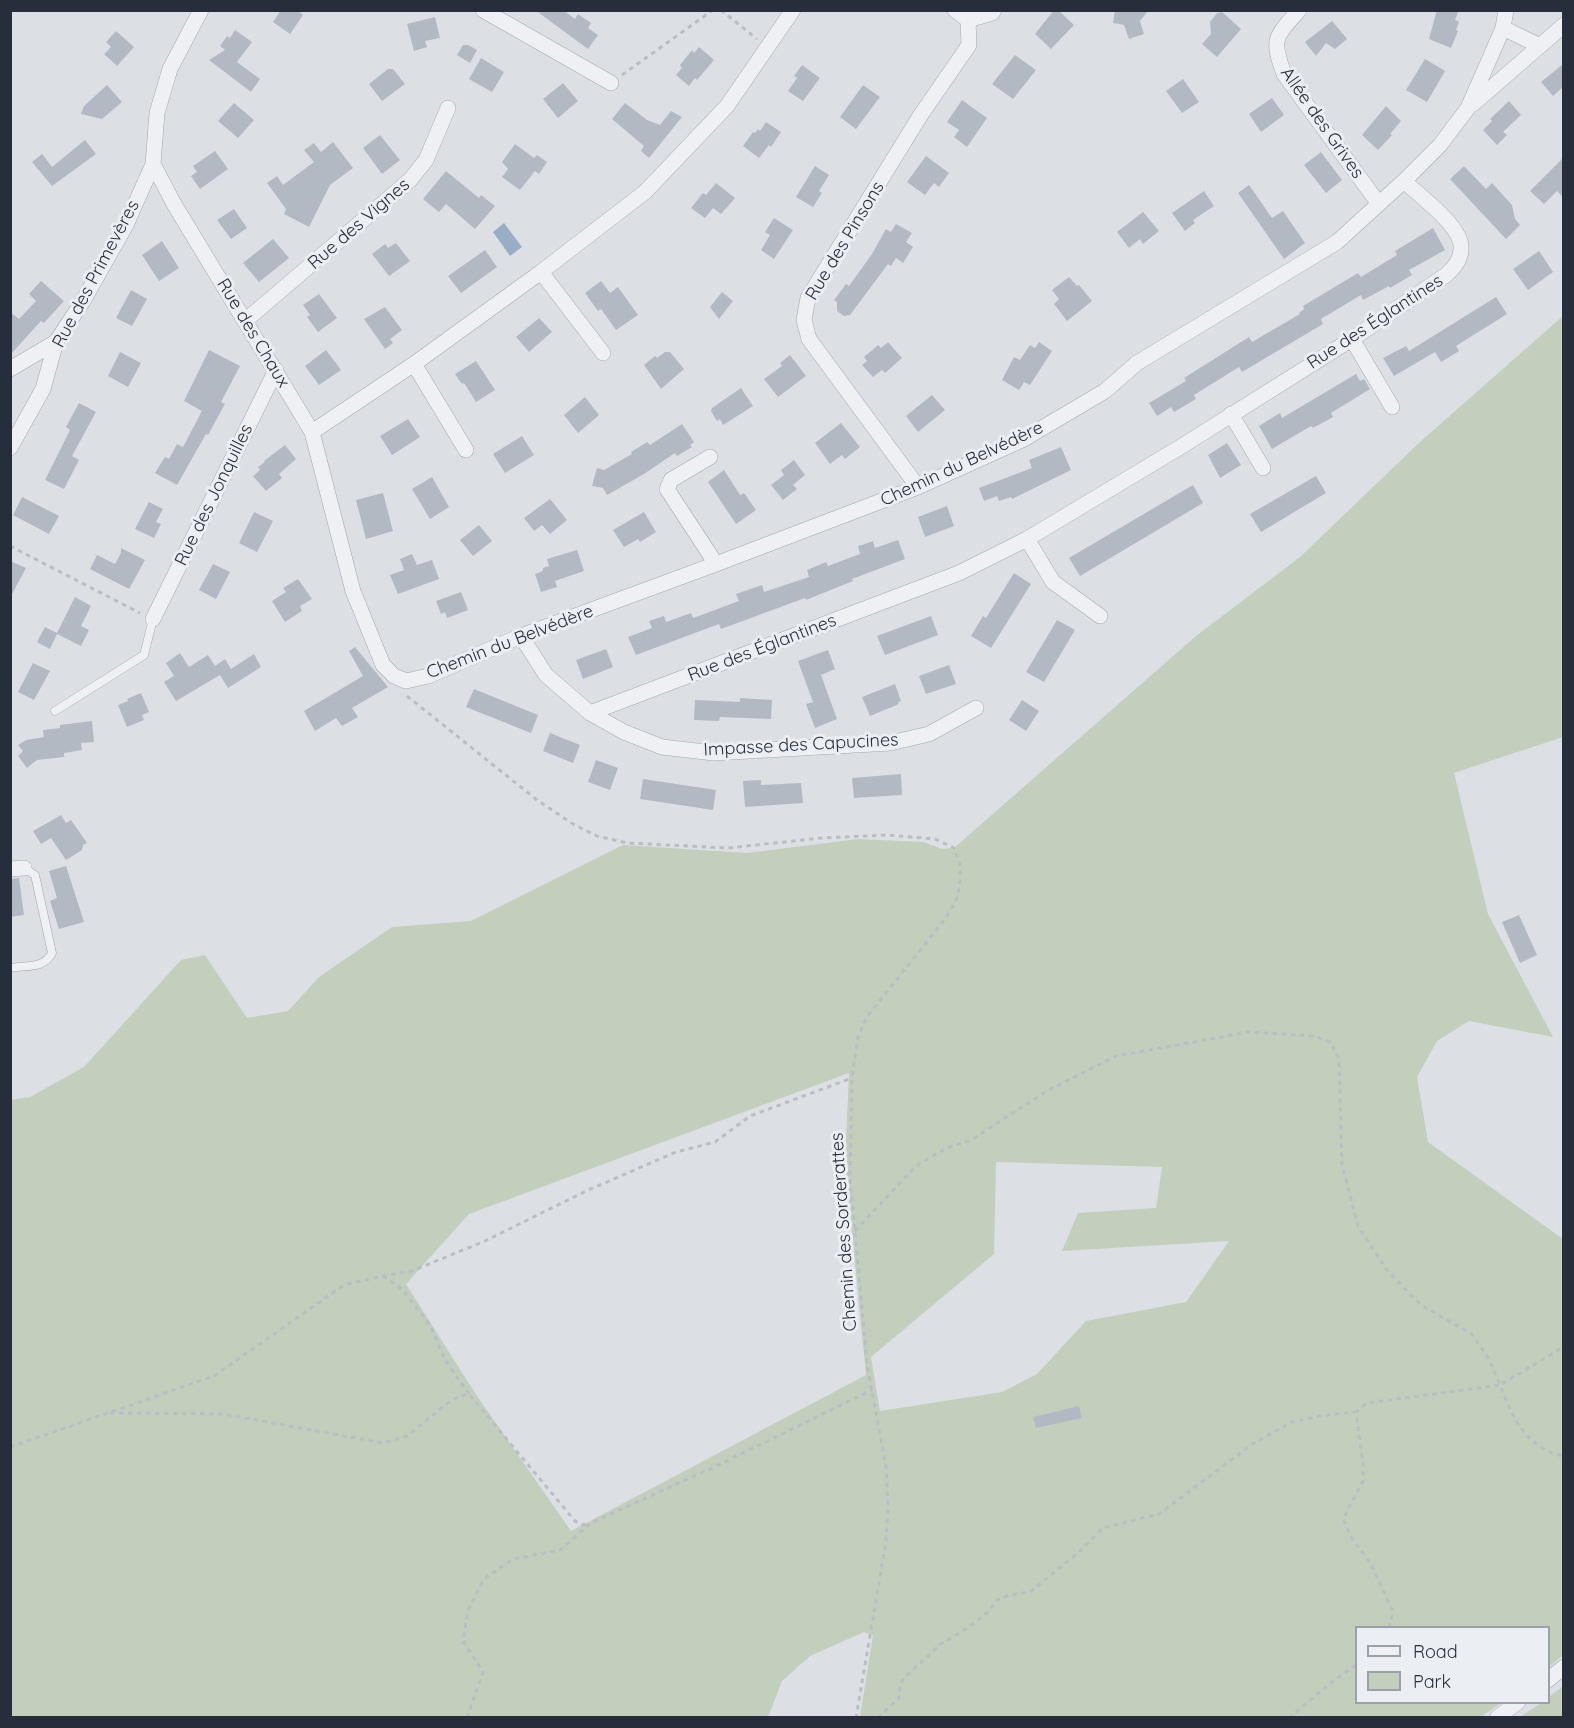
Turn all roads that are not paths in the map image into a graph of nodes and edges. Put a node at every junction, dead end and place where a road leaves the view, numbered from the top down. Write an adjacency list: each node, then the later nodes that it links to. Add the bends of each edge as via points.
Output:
1 (201, 10): 15 (street, via 170,69 157,113)
2 (483, 10): 12 (street)
3 (793, 10): 18 (street, via 728,106 645,192)
4 (955, 10): 8 (street)
5 (994, 10): 8 (street)
6 (1299, 10): 17 (street, Allée des Grives, via 1275,41 1284,74)
7 (1506, 10): 10 (street, Chemin du Belvédère)
8 (968, 20): 33 (street, Rue des Pinsons, via 969,45 920,116 808,298 804,320 809,339)
9 (1563, 25): 11 (street, Chemin du Belvédère)
10 (1503, 28): 11 (street); 14 (street, Chemin du Belvédère)
11 (1540, 46): 14 (street, Chemin du Belvédère)
12 (611, 83)
13 (448, 108): 19 (street, Rue des Vignes, via 426,160 410,180)
14 (1468, 108): 16 (street, Chemin du Belvédère, via 1440,145)
15 (153, 164): 19 (street, Rue des Chaux); 21 (street, Rue des Primevères, via 126,225)
16 (1404, 181): 17 (street, Chemin du Belvédère); 20 (street, Rue des Églantines, via 1456,231 1461,248 1457,264)
17 (1379, 204): 33 (street, Chemin du Belvédère, via 1337,242 1137,363 1106,391 1022,440)
18 (541, 272): 22 (street); 23 (street)
19 (245, 321): 25 (street, Rue des Chaux)
20 (1352, 339): 26 (street); 27 (street, Rue des Églantines)
21 (56, 342): 24 (street); 29 (street, Rue des Primevères, via 43,389)
22 (603, 353)
23 (414, 364): 28 (street); 30 (street)
24 (10, 369)
25 (276, 370): 28 (street, Rue des Chaux); 37 (street, Rue des Jonquilles)
26 (1392, 407)
27 (1231, 414): 32 (street); 34 (street, Rue des Églantines)
28 (312, 432): 39 (street, Rue des Chaux, via 353,591)
29 (10, 448)
30 (466, 450)
31 (710, 457): 35 (street, via 671,480 667,489)
32 (1263, 468)
33 (918, 487): 35 (street, Chemin du Belvédère)
34 (1027, 539): 36 (street, via 1053,582); 42 (street, Rue des Églantines, via 959,573)
35 (716, 564): 38 (street, Chemin du Belvédère)
36 (1100, 616)
37 (153, 619): 41 (lane, via 144,656)
38 (521, 636): 39 (street, Chemin du Belvédère, via 428,676 406,681); 42 (street, via 546,675)
39 (383, 665)
40 (976, 708): 42 (street, Impasse des Capucines, via 929,734 890,743 714,753 663,747)
41 (56, 711)
42 (590, 713)
43 (17, 869): 44 (lane, via 35,875 52,953 42,964)
44 (10, 968)
45 (1563, 1667): 46 (street)
46 (1550, 1678)
47 (1515, 1704): 48 (street)
48 (1497, 1718)

